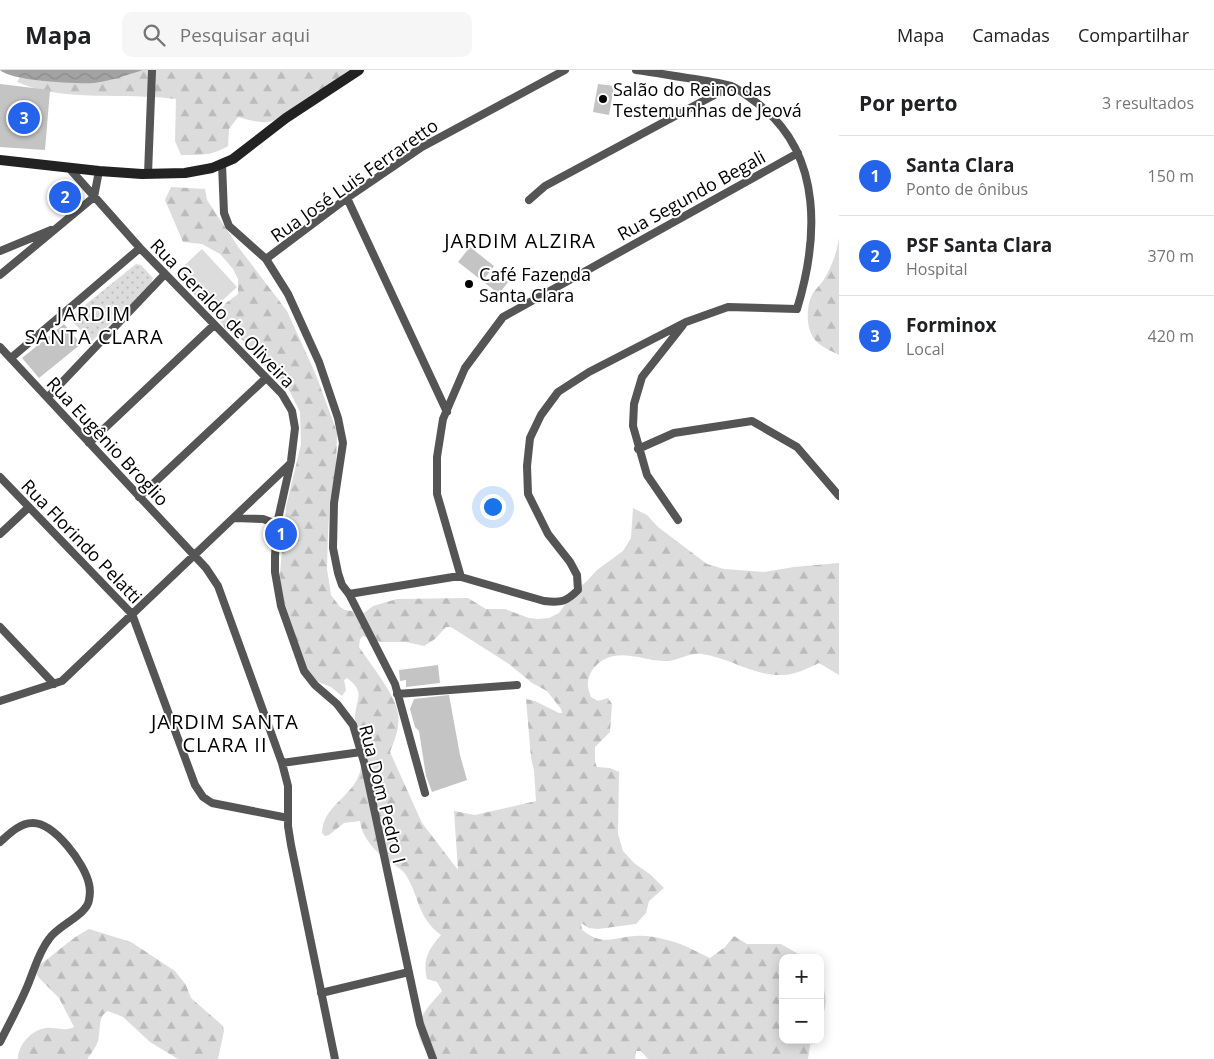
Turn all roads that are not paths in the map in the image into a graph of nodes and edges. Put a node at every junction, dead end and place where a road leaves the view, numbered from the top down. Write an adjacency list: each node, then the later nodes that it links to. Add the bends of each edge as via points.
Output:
1 (359, 70): 8 (street)
2 (565, 70): 13 (street, Rua José Luis Ferraretto, via 422,147)
3 (636, 70): 5 (street)
4 (152, 71): 11 (street)
5 (731, 86): 6 (street, via 777,119); 14 (street, via 545,186)
6 (798, 153): 21 (street, via 806,174 811,213 810,250 797,309 728,306); 27 (street, Rua Segundo Begali, via 502,317 464,368)
7 (0, 160): 9 (street)
8 (222, 164): 11 (street, via 185,172); 18 (street, via 224,213 229,226)
9 (69, 168): 10 (street); 12 (street, Rua Geraldo de Oliveira)
10 (100, 171): 11 (street); 12 (street)
11 (148, 174)
12 (94, 198): 15 (street); 16 (street, Rua Geraldo de Oliveira)
13 (347, 198): 18 (street, Rua José Luis Ferraretto); 27 (street)
14 (529, 200)
15 (60, 227): 17 (street); 20 (street)
16 (140, 248): 19 (street, Rua Geraldo de Oliveira); 24 (street)
17 (0, 251)
18 (266, 259): 41 (street, via 288,294 308,337 338,418 343,444 334,503 333,548 342,585)
19 (165, 274): 22 (street, Rua Geraldo de Oliveira); 26 (street)
20 (0, 275)
21 (686, 322): 29 (street, via 642,377 634,404 633,426); 40 (street, via 588,372 558,392 541,415 530,438 528,494 548,534 577,575 578,590 568,600 556,603)
22 (214, 325): 25 (street, Rua Geraldo de Oliveira); 28 (street)
23 (0, 347): 24 (street, Rua Eugênio Broglio)
24 (11, 358): 26 (street, Rua Eugênio Broglio)
25 (266, 378): 30 (street, Rua Geraldo de Oliveira, via 282,394 292,411 295,428); 33 (street)
26 (48, 397): 28 (street, Rua Eugênio Broglio)
27 (446, 412): 40 (street, Rua Segundo Begali, via 437,457 437,494)
28 (89, 443): 33 (street, Rua Eugênio Broglio)
29 (638, 449): 32 (street, via 674,433 752,421 797,447); 36 (street, via 647,475)
30 (290, 464): 35 (street); 37 (street, Rua Dom Pedro I)
31 (0, 477): 34 (street, Rua Florindo Pelatti)
32 (839, 496)
33 (139, 497): 39 (street, Rua Eugênio Broglio)
34 (29, 506): 38 (street); 42 (street, Rua Florindo Pelatti)
35 (234, 518): 37 (street, via 263,519); 39 (street)
36 (678, 520)
37 (277, 524): 48 (street, Rua Dom Pedro I, via 277,588 304,671 353,725)
38 (0, 534)
39 (194, 556): 42 (street); 49 (street, Rua Eugênio Broglio, via 218,586)
40 (461, 577): 41 (street)
41 (349, 594): 46 (street, via 395,684)
42 (132, 614): 44 (street, via 62,681); 51 (street, Rua Florindo Pelatti, via 195,785 203,797 212,803)
43 (0, 627): 44 (street)
44 (54, 684): 47 (street)
45 (516, 685): 46 (street)
46 (397, 694): 50 (street)
47 (0, 701)
48 (361, 752): 49 (street); 53 (street, Rua Dom Pedro I)
49 (282, 763): 51 (street, Rua Eugênio Broglio, via 288,786)
50 (425, 793)
51 (288, 818): 54 (street, Rua Eugênio Broglio)
52 (0, 842): 55 (street, via 20,826 32,822 44,825 66,843 80,863 89,884 89,901 50,937)
53 (409, 972): 54 (street); 57 (street, Rua Dom Pedro I, via 420,1024)
54 (321, 994): 56 (street, Rua Eugênio Broglio)
55 (0, 1042)
56 (335, 1059)
57 (433, 1059)

